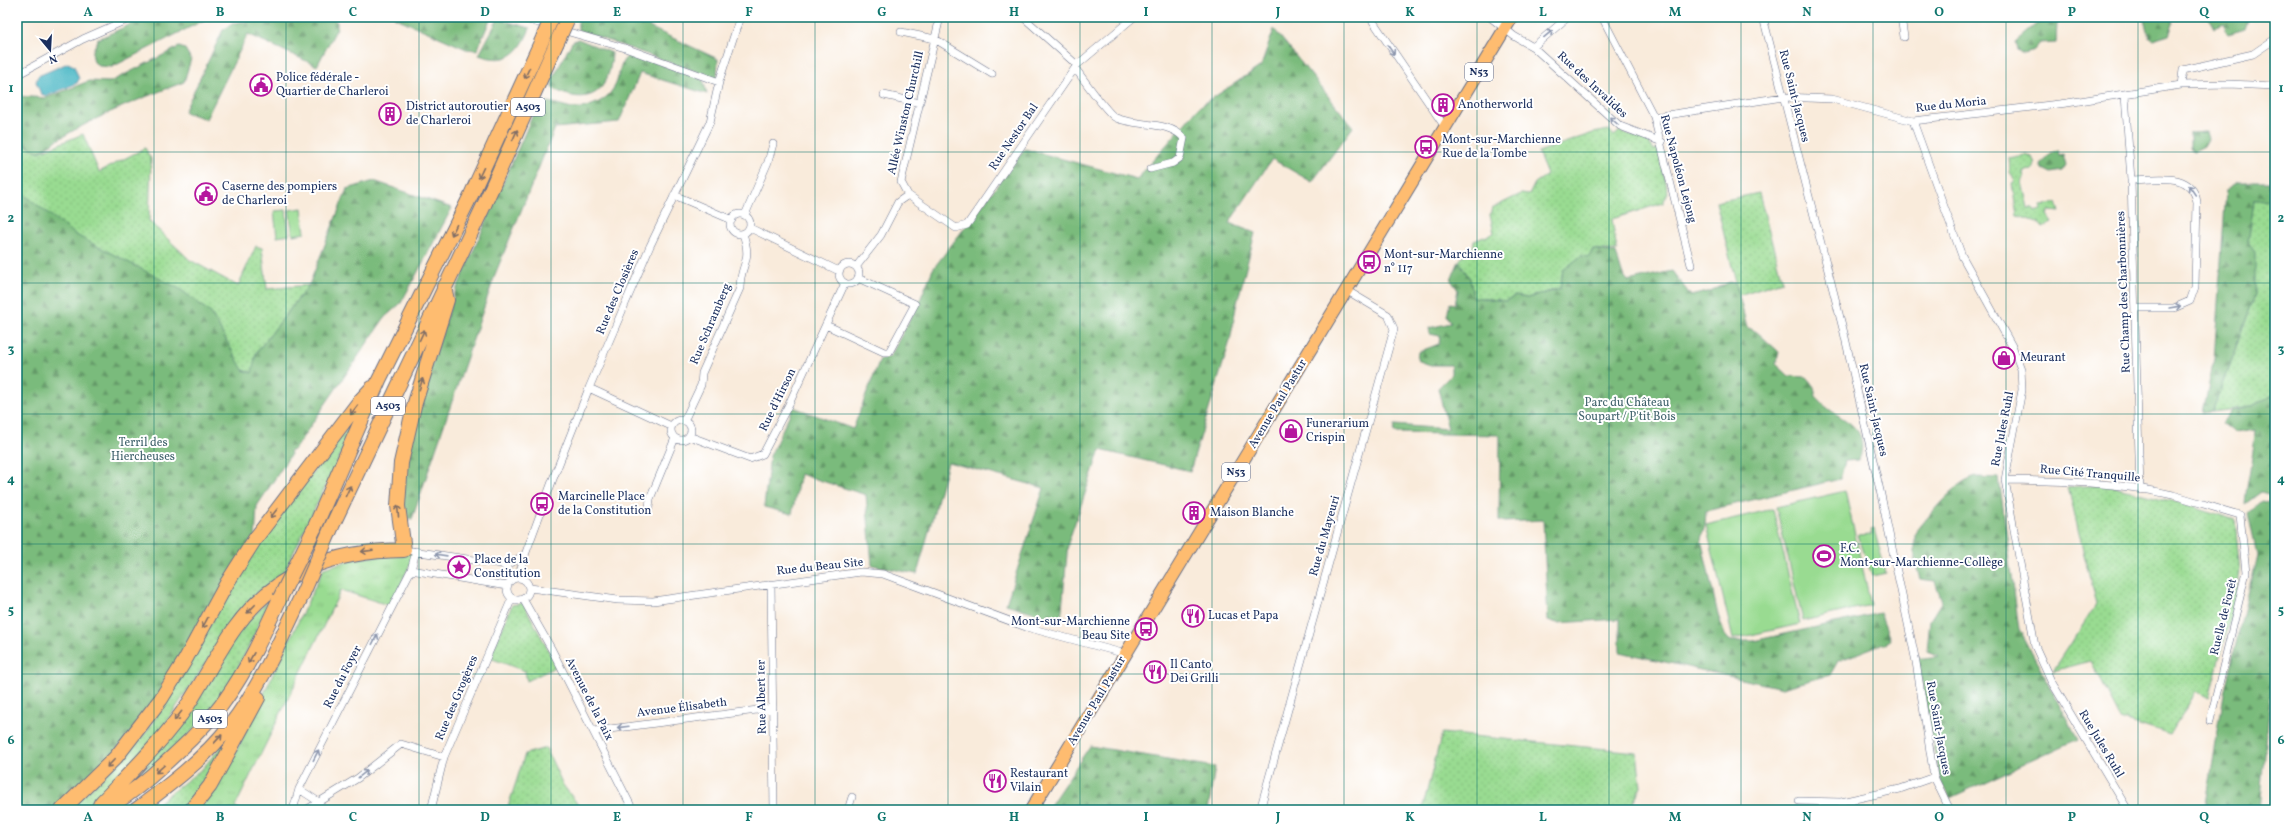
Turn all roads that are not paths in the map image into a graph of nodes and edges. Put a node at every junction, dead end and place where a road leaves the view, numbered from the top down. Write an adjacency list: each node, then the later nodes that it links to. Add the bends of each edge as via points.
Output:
1 (133, 17): 25 (street, via 83,39)
2 (517, 17): 26 (street, via 625,48)
3 (552, 17): 21 (highway, A503, bridge)
4 (740, 17): 26 (street, Rue des Closières)
5 (940, 17): 19 (street, Allée Winston Churchill)
6 (1023, 17): 23 (street)
7 (1134, 17): 23 (street, Rue Nestor Bal)
8 (1370, 17): 35 (street, one-way to 35)
9 (1490, 17): 16 (street, Rue des Invalides)
10 (1512, 17): 16 (main road, Avenue Paul Pastur / N53)
11 (1568, 17): 22 (street, one-way to 11)
12 (1602, 17): 33 (street, Rue Napoléon Lejong)
13 (1763, 17): 31 (street, Rue Saint-Jacques)
14 (1901, 17): 18 (street)
15 (568, 18): 21 (highway, A503, bridge)
16 (1505, 29): 22 (street, Rue des Invalides); 35 (main road, Avenue Paul Pastur / N53)
17 (901, 32): 19 (street)
18 (1904, 37)
19 (934, 39): 24 (street); 32 (street, Allée Winston Churchill)
20 (2275, 39): 27 (street, via 2253,54 2183,70)
21 (549, 41): 51 (highway, A503, one-way to 21, via 485,203); 55 (highway, A503, one-way to 55)
22 (1533, 46): 36 (street, Rue des Invalides, one-way to 22, via 1620,126)
23 (1076, 66): 38 (street, via 1113,116 1167,128 1184,138 1180,158 1173,163); 41 (street, Rue Nestor Bal, via 967,225 956,228)
24 (992, 74)
25 (17, 75)
26 (719, 82): 40 (street, Rue des Closières, via 710,122)
27 (2181, 85): 28 (street, Rue du Moria); 30 (street, Rue du Moria)
28 (2275, 86)
29 (884, 95): 32 (street)
30 (2125, 95): 34 (street, Rue du Moria); 39 (street, Rue Champ des Charbonnières)
31 (1783, 97): 33 (street, Rue du Moria); 34 (street, Rue du Moria, via 1832,99); 81 (street, Rue Saint-Jacques, via 1844,333 1881,495 1916,662)
32 (920, 103): 41 (street, Allée Winston Churchill, via 901,182)
33 (1654, 117): 36 (street, Rue Napoléon Lejong)
34 (1913, 121): 61 (street, Rue Jules Ruhl, via 1962,256 2013,348 2021,369 2022,390)
35 (1445, 128): 52 (main road, Avenue Paul Pastur / N53)
36 (1662, 142): 46 (street, Rue Napoléon Lejong)
37 (773, 144): 42 (street)
38 (1150, 169)
39 (2131, 180): 53 (street, Rue Champ des Charbonnières); 53 (street, one-way to 39, via 2174,308 2190,301 2195,287 2196,202 2191,188 2180,181)
40 (674, 195): 43 (street); 56 (street, Rue des Closières)
41 (908, 195): 47 (street, via 898,202 881,235)
42 (745, 215): 43 (street, via 739,214); 44 (street, via 750,222)
43 (732, 220): 45 (street, via 733,230)
44 (750, 228): 45 (street); 48 (street)
45 (743, 234): 57 (street, Rue Schramberg, via 748,257 740,288)
46 (1691, 265)
47 (856, 267): 48 (street, via 847,264); 49 (street)
48 (839, 271): 50 (street, via 841,280)
49 (858, 278): 50 (street, via 852,284); 54 (street, via 915,304 889,352)
50 (845, 283): 54 (street, Rue d'Hirson)
51 (444, 286): 65 (highway, one-way to 51, via 398,506 401,462 414,406 447,300); 76 (highway, A503, one-way to 51, bridge)
52 (1346, 290): 75 (main road, Avenue Paul Pastur / N53); 99 (street, Rue du Mayeuri, via 1388,316 1394,329)
53 (2136, 308): 62 (street, Rue Champ des Charbonnières)
54 (826, 325): 59 (street, Rue d'Hirson, via 763,454 750,459)
55 (379, 380): 87 (highway, one-way to 87, via 359,402 255,539 161,700 116,757); 89 (highway, A503, one-way to 89, bridge, via 314,529 252,657 225,701 161,769)
56 (589, 388): 58 (street); 66 (street, Rue des Closières)
57 (684, 420): 58 (street); 59 (street, via 690,427)
58 (671, 426): 60 (street, via 671,433)
59 (689, 436): 60 (street, via 681,440)
60 (675, 438): 64 (street, via 650,499)
61 (2005, 480): 62 (street, Rue Cité Tranquille, via 2075,482); 102 (street, Rue Jules Ruhl, via 2038,652 2051,681)
62 (2140, 490): 63 (street, Rue Cité Tranquille)
63 (2172, 495): 78 (street, Ruelle de Forêt, via 2240,515 2246,572)
64 (649, 508)
65 (410, 550): 67 (street, one-way to 65); 68 (street, Rue du Foyer); 88 (highway, one-way to 88, via 369,551 331,558 296,575 264,596 235,628 188,703 149,754 101,803)
66 (524, 555): 67 (street, via 511,563); 69 (street, Rue des Closières)
67 (502, 564): 69 (street)
68 (411, 570): 71 (street); 82 (street, Rue du Foyer, one-way to 68)
69 (517, 577): 71 (street); 72 (street, via 526,580)
70 (771, 584): 72 (street, Rue du Beau Site, via 653,601 618,600); 75 (street, Rue du Beau Site, via 861,572 883,574 1026,627); 77 (street, Rue Albert 1er)
71 (507, 586): 73 (street, via 508,594)
72 (530, 588): 74 (street)
73 (512, 598): 74 (street); 80 (street, Rue des Grogères)
74 (524, 599): 79 (street, Avenue de la Paix)
75 (1126, 654): 98 (main road, Avenue Paul Pastur / N53)
76 (266, 671): 90 (highway, A503, one-way to 76, via 210,748 229,727); 91 (highway, via 260,695 210,786)
77 (773, 708): 79 (street, Avenue Élisabeth, one-way to 79); 96 (street, Rue Albert 1er)
78 (2210, 721)
79 (594, 730): 95 (street, Avenue de la Paix)
80 (444, 757): 85 (street, one-way to 80, via 358,778 401,744); 94 (street, Rue des Grogères)
81 (1934, 777): 86 (street, via 1900,789); 101 (street, Rue Saint-Jacques)
82 (298, 789): 85 (street); 92 (street, Rue du Foyer)
83 (852, 797): 97 (street)
84 (1799, 801): 86 (street)
85 (319, 802): 93 (street)
86 (1841, 802): 100 (street)
87 (62, 810)
88 (98, 810)
89 (104, 810)
90 (136, 810)
91 (191, 810)
92 (293, 810)
93 (306, 810)
94 (431, 810)
95 (633, 810)
96 (774, 810)
97 (848, 810)
98 (1031, 810)
99 (1260, 810)
100 (1843, 810)
101 (1950, 810)
102 (2128, 810)

